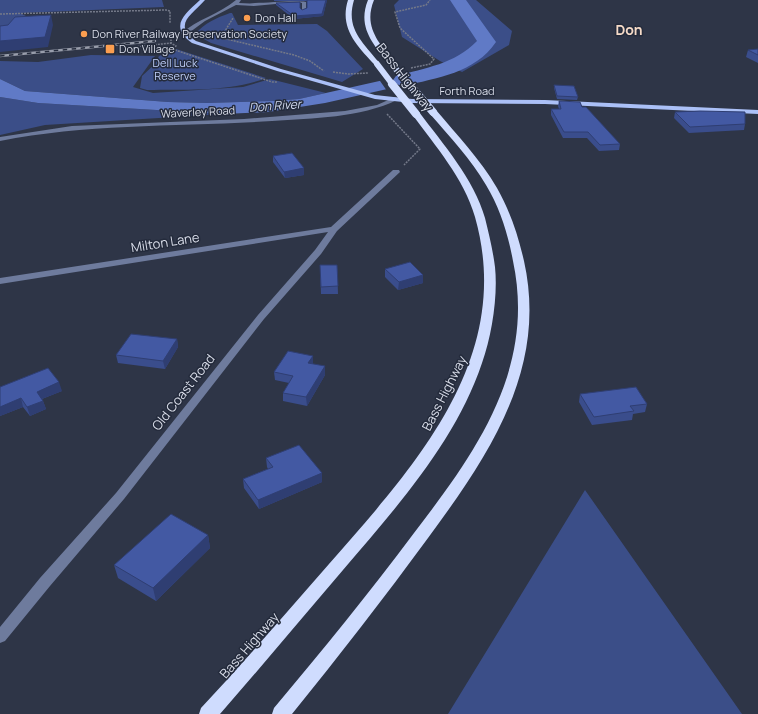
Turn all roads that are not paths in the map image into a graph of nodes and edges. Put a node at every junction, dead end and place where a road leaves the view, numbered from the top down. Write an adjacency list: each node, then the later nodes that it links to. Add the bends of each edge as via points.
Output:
1 (203, 0): 6 (main road, via 183,21 180,28)
2 (351, 0): 14 (highway, Bass Highway, bridge, via 348,7 349,25 362,47 455,166 470,192 487,246 489,315 482,348 470,381 452,417 424,461 378,519)
3 (371, 0): 15 (highway, Bass Highway, bridge, via 366,14 368,27 378,46 464,148 484,174 499,200 507,219 520,270 524,305 521,340 510,384 495,424 460,482 376,598)
4 (238, 2): 5 (street, via 254,4 297,1 304,2); 6 (street, via 203,20)
5 (304, 10)
6 (184, 34): 7 (main road, Forth Road, via 194,42 329,85 375,97)
7 (395, 99): 8 (main road, Forth Road, via 545,102); 9 (street, Waverley Road, via 394,102 382,107 337,114 72,128)
8 (758, 112)
9 (0, 139)
10 (396, 172): 11 (street, Old Coast Road)
11 (334, 229): 12 (street, Milton Lane); 13 (street, Old Coast Road, via 120,496)
12 (0, 281)
13 (0, 637)
14 (208, 714)
15 (281, 714)

